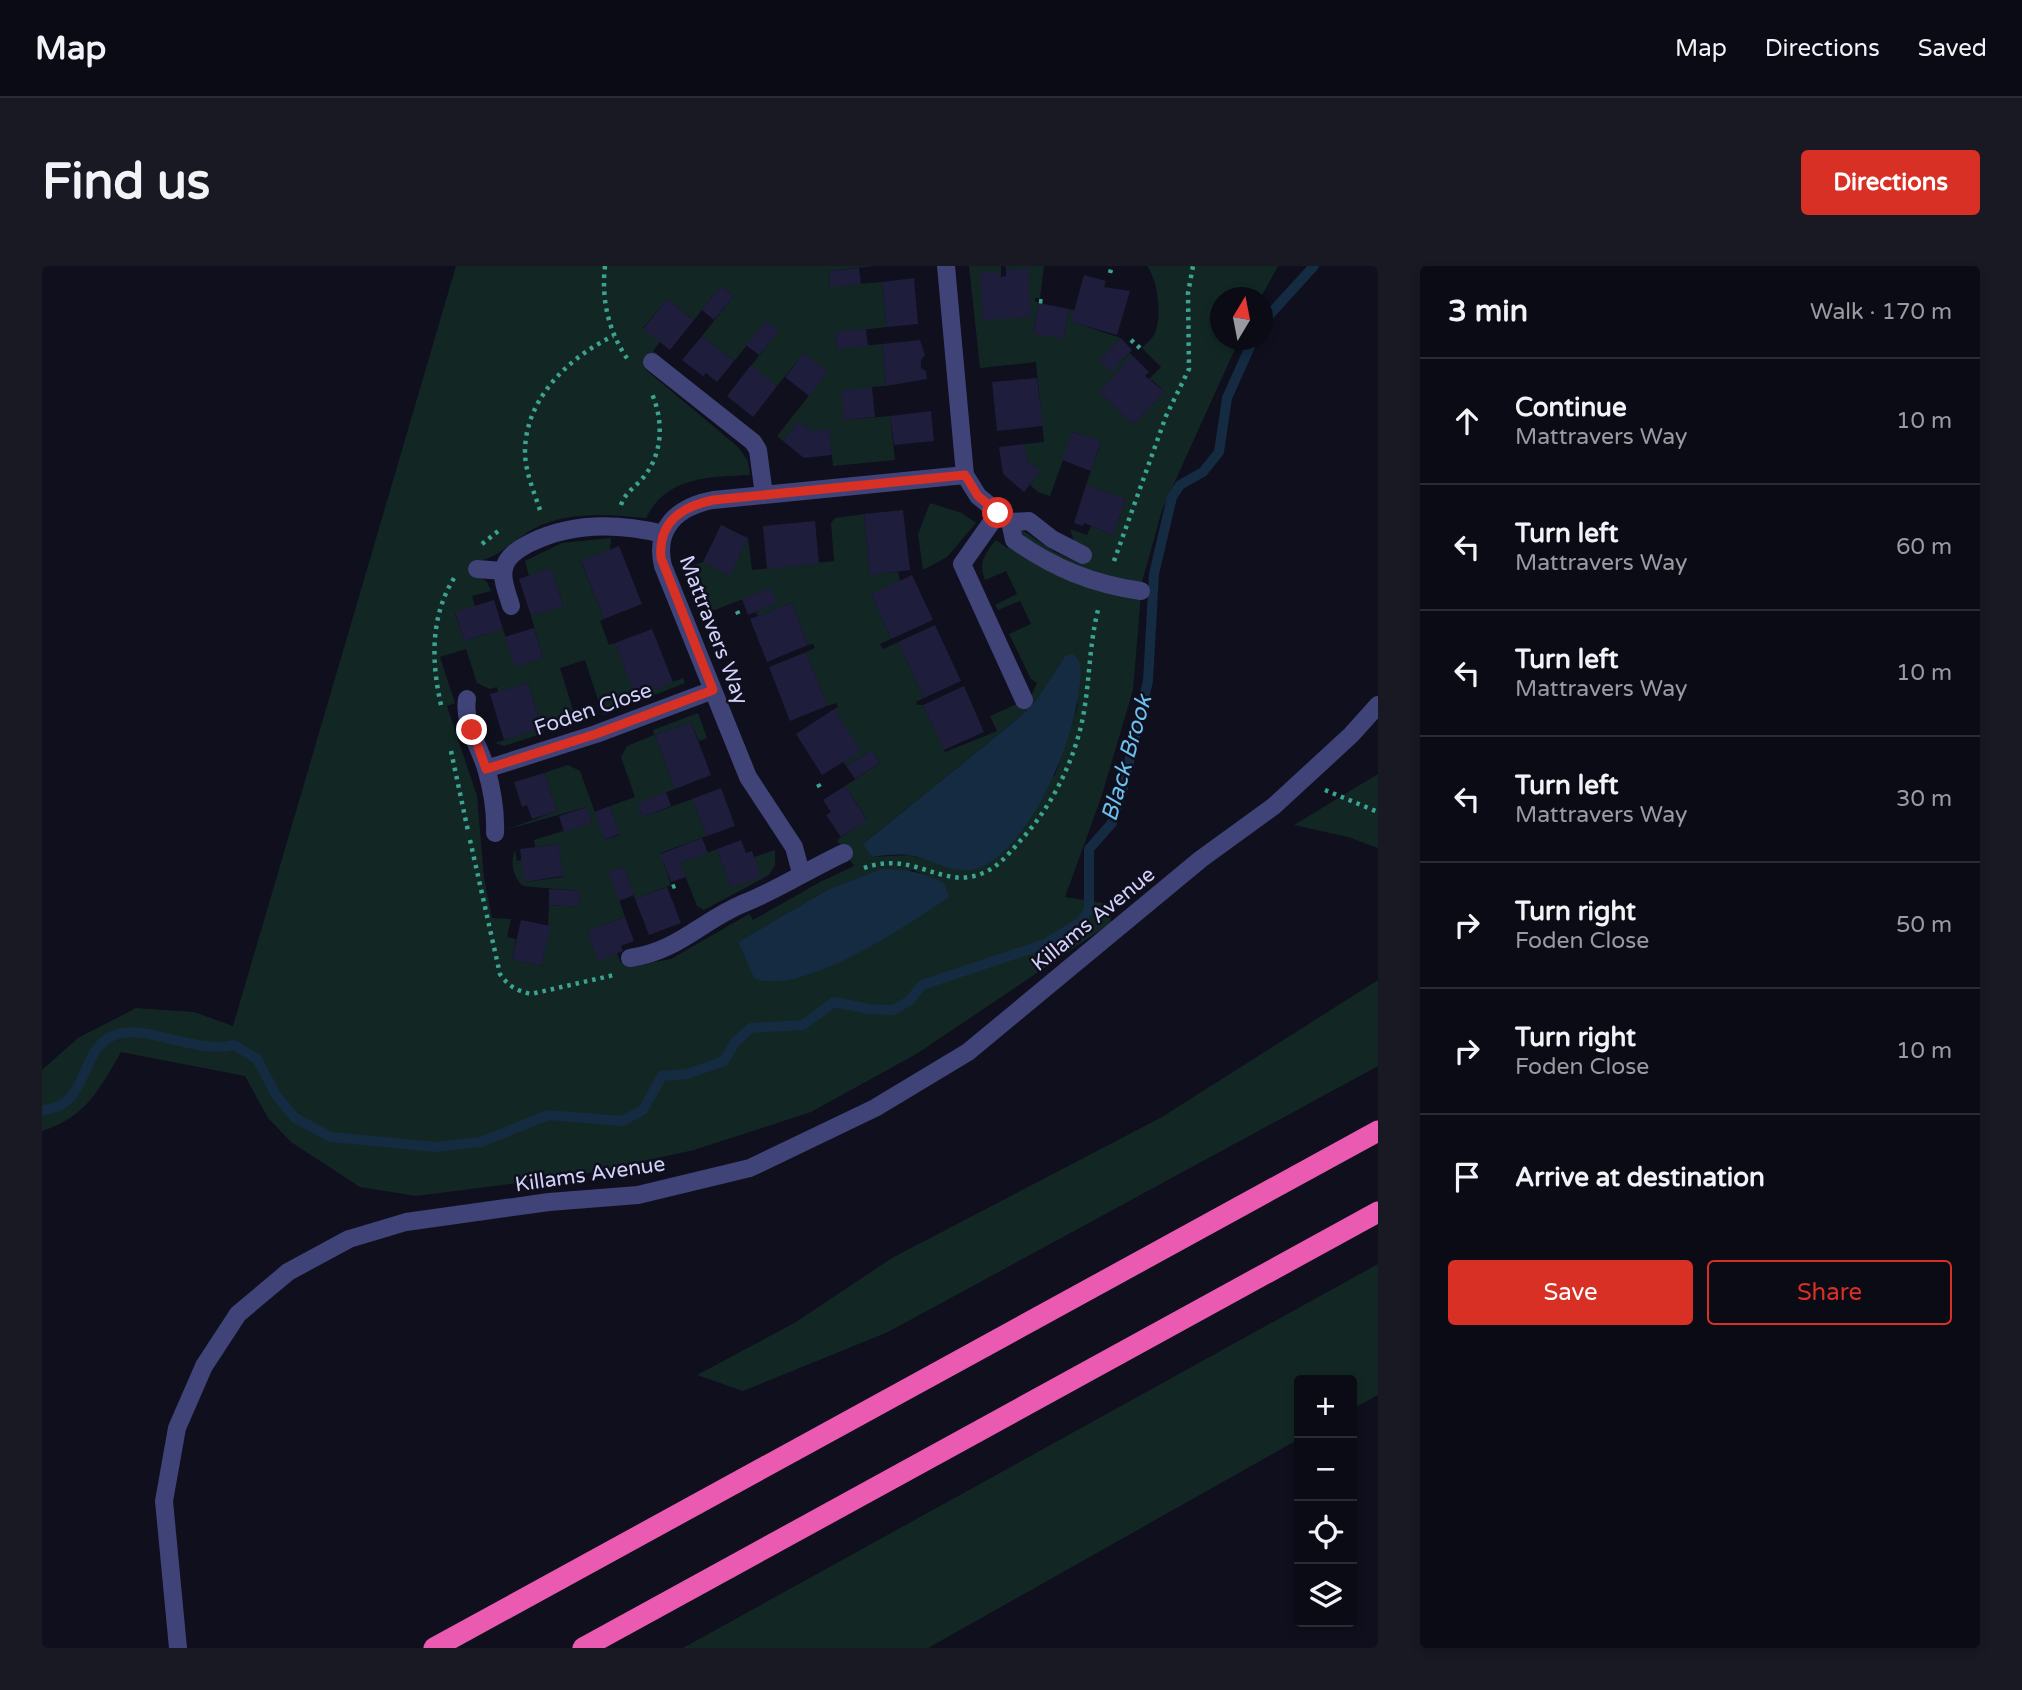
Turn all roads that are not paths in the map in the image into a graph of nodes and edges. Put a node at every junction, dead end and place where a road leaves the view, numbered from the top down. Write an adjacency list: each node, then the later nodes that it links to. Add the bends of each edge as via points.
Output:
1 (946, 266): 3 (street)
2 (644, 367): 4 (street, via 752,442 758,450)
3 (965, 475): 4 (street, Mattravers Way); 5 (street, via 978,496)
4 (764, 495): 6 (street, Mattravers Way, via 696,504 675,515)
5 (1004, 518): 7 (street, via 1028,521); 10 (street, via 1014,540 1044,561 1093,582); 14 (street, via 962,564)
6 (663, 534): 9 (street, via 603,526 562,530 516,551); 12 (street, Mattravers Way, via 663,566)
7 (1083, 555)
8 (477, 569): 9 (street)
9 (503, 571): 11 (street)
10 (1141, 591)
11 (511, 606)
12 (713, 690): 16 (street, Foden Close); 19 (street, Mattravers Way, via 748,777 794,847)
13 (467, 699): 16 (street, via 465,710)
14 (1024, 700)
15 (1378, 705): 23 (street, Killams Avenue, via 1301,782 968,1052 863,1114 750,1168 638,1195 406,1222 349,1240 288,1272 238,1314 204,1366 177,1428 164,1501)
16 (486, 769): 17 (street, via 496,811)
17 (495, 833)
18 (844, 853): 19 (street)
19 (801, 873): 20 (street, via 665,950)
20 (626, 966)
21 (1378, 1131): 24 (highway)
22 (1378, 1212): 25 (highway)
23 (177, 1643)
24 (434, 1648)
25 (583, 1648)

